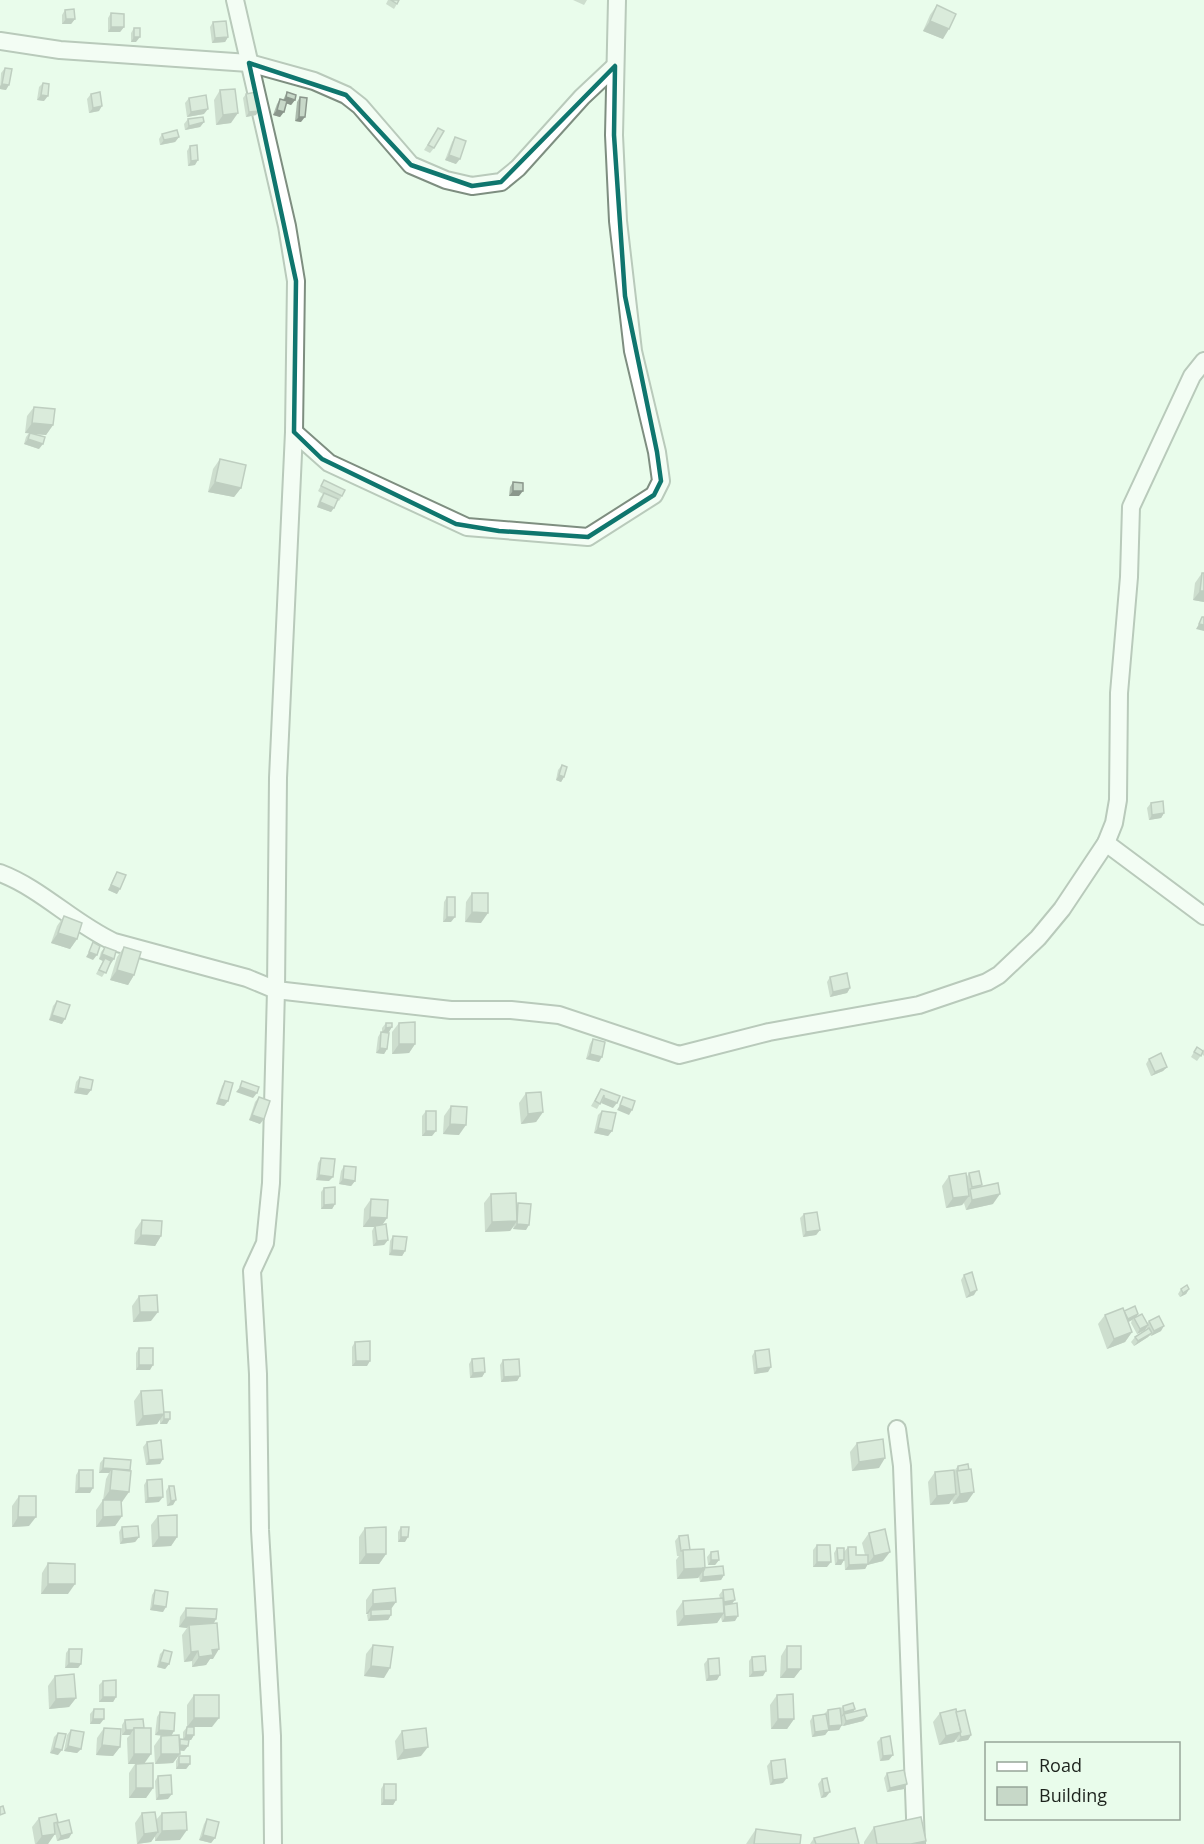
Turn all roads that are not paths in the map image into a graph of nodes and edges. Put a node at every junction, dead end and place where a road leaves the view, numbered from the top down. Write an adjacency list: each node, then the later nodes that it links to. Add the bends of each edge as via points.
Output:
1 (235, 0): 4 (street)
2 (617, 0): 5 (street)
3 (0, 41): 4 (street, via 60,50)
4 (249, 63): 5 (street, via 314,81 346,95 411,165 472,186 501,182 518,168); 7 (street, via 296,281)
5 (615, 66): 7 (street, via 614,135 625,296 633,351 657,452 661,481 654,495 588,537 467,526 329,464)
6 (1204, 361): 8 (street, via 1192,376 1131,507 1119,693 1118,810)
7 (294, 432): 11 (street, via 279,755)
8 (1106, 843): 10 (street); 11 (street, via 1038,938 987,982 919,1005 769,1032 686,1054 550,1014 451,1010)
9 (0, 873): 11 (street, via 32,887 94,933 114,942 247,978)
10 (1204, 916)
11 (276, 990): 13 (street, via 268,1212 265,1243 252,1271)
12 (897, 1429): 14 (street, via 902,1466)
13 (273, 1844)
14 (916, 1844)

